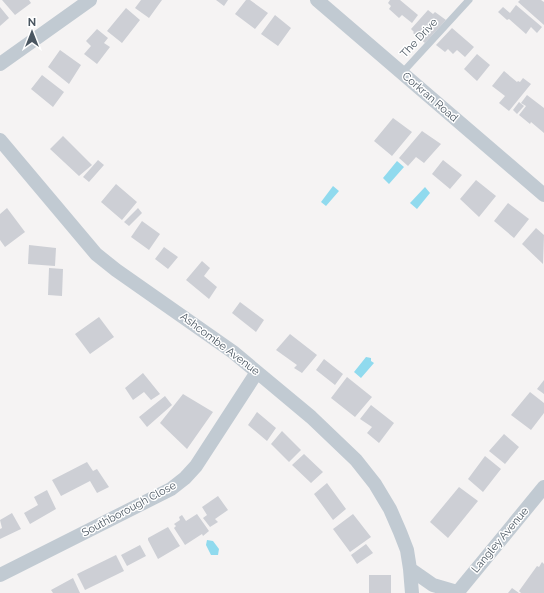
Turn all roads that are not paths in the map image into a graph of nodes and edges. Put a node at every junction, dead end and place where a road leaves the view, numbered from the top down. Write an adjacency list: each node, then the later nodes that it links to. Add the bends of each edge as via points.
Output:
1 (90, 0): 4 (street)
2 (317, 0): 5 (street, Corkran Road)
3 (470, 0): 5 (lane, The Drive)
4 (0, 64)
5 (402, 73): 7 (street, Corkran Road)
6 (0, 140): 8 (street, Ashcombe Avenue, via 96,254)
7 (544, 195)
8 (257, 372): 10 (street, Ashcombe Avenue, via 311,417 356,460 375,484 400,532 407,550); 11 (street, Southborough Close, via 196,466 185,478 171,488)
9 (544, 487): 12 (street, Langley Avenue)
10 (410, 569): 12 (street, via 433,585); 13 (street, Ashcombe Avenue)
11 (0, 574)
12 (457, 592)
13 (412, 593)

